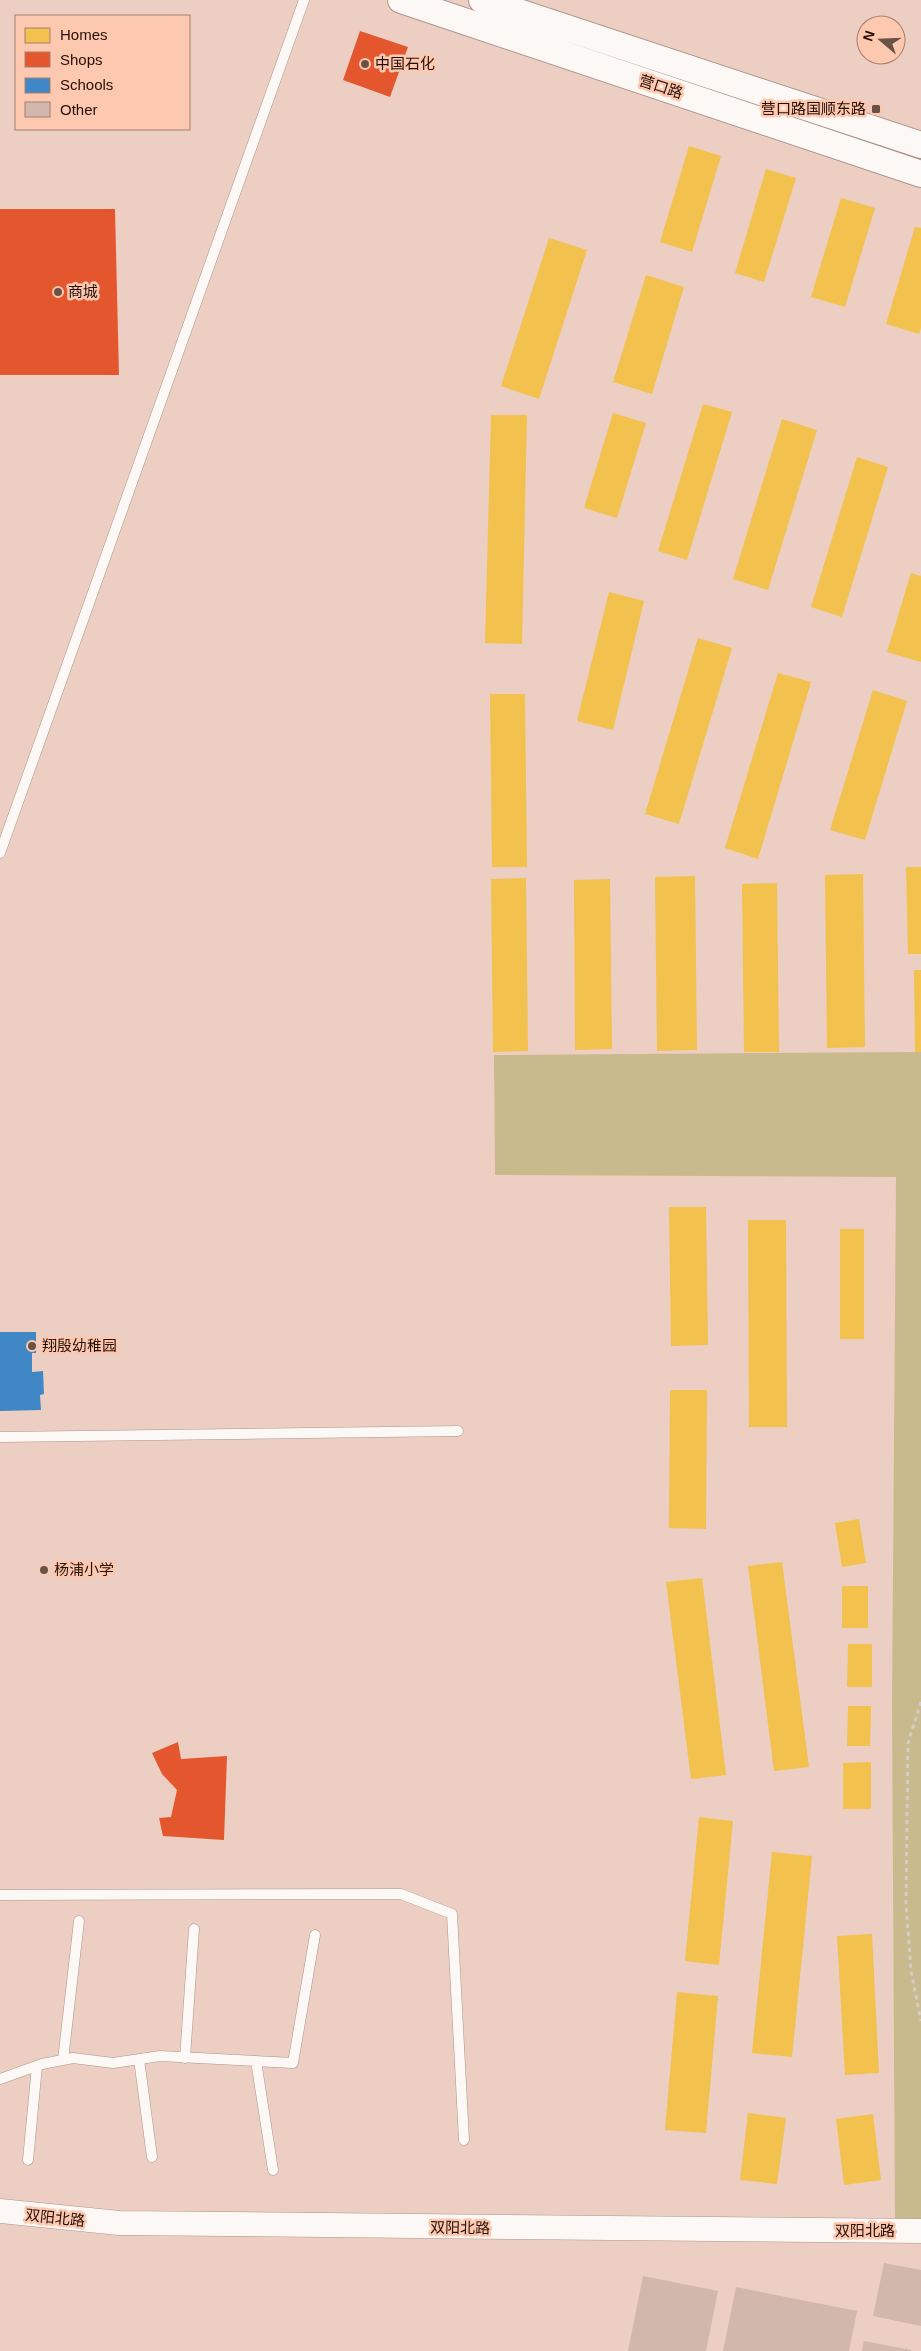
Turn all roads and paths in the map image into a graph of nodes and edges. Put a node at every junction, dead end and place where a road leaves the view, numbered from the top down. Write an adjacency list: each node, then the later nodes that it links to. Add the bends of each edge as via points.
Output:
1 (304, 0): 6 (lane)
2 (401, 0): 5 (main road, 营口路)
3 (482, 0): 4 (main road, 营口路)
4 (921, 146)
5 (921, 174)
6 (0, 853)
7 (458, 1431): 8 (lane)
8 (0, 1438)
9 (921, 1702): 14 (path, via 908,1743 906,1903 911,1970)
10 (0, 1895): 21 (lane, via 401,1894 452,1914)
11 (79, 1921): 16 (lane)
12 (194, 1928): 15 (lane)
13 (314, 1935): 18 (lane, via 294,2063)
14 (921, 2021)
15 (185, 2058): 17 (lane, via 160,2056); 18 (lane)
16 (63, 2060): 17 (lane, via 73,2058 113,2063); 19 (lane)
17 (139, 2060): 22 (lane)
18 (256, 2061): 24 (lane)
19 (37, 2066): 20 (lane); 23 (lane)
20 (0, 2079)
21 (464, 2140)
22 (152, 2157)
23 (28, 2160)
24 (273, 2170)
25 (0, 2211): 26 (street, 双阳北路, via 119,2223)
26 (921, 2231)

